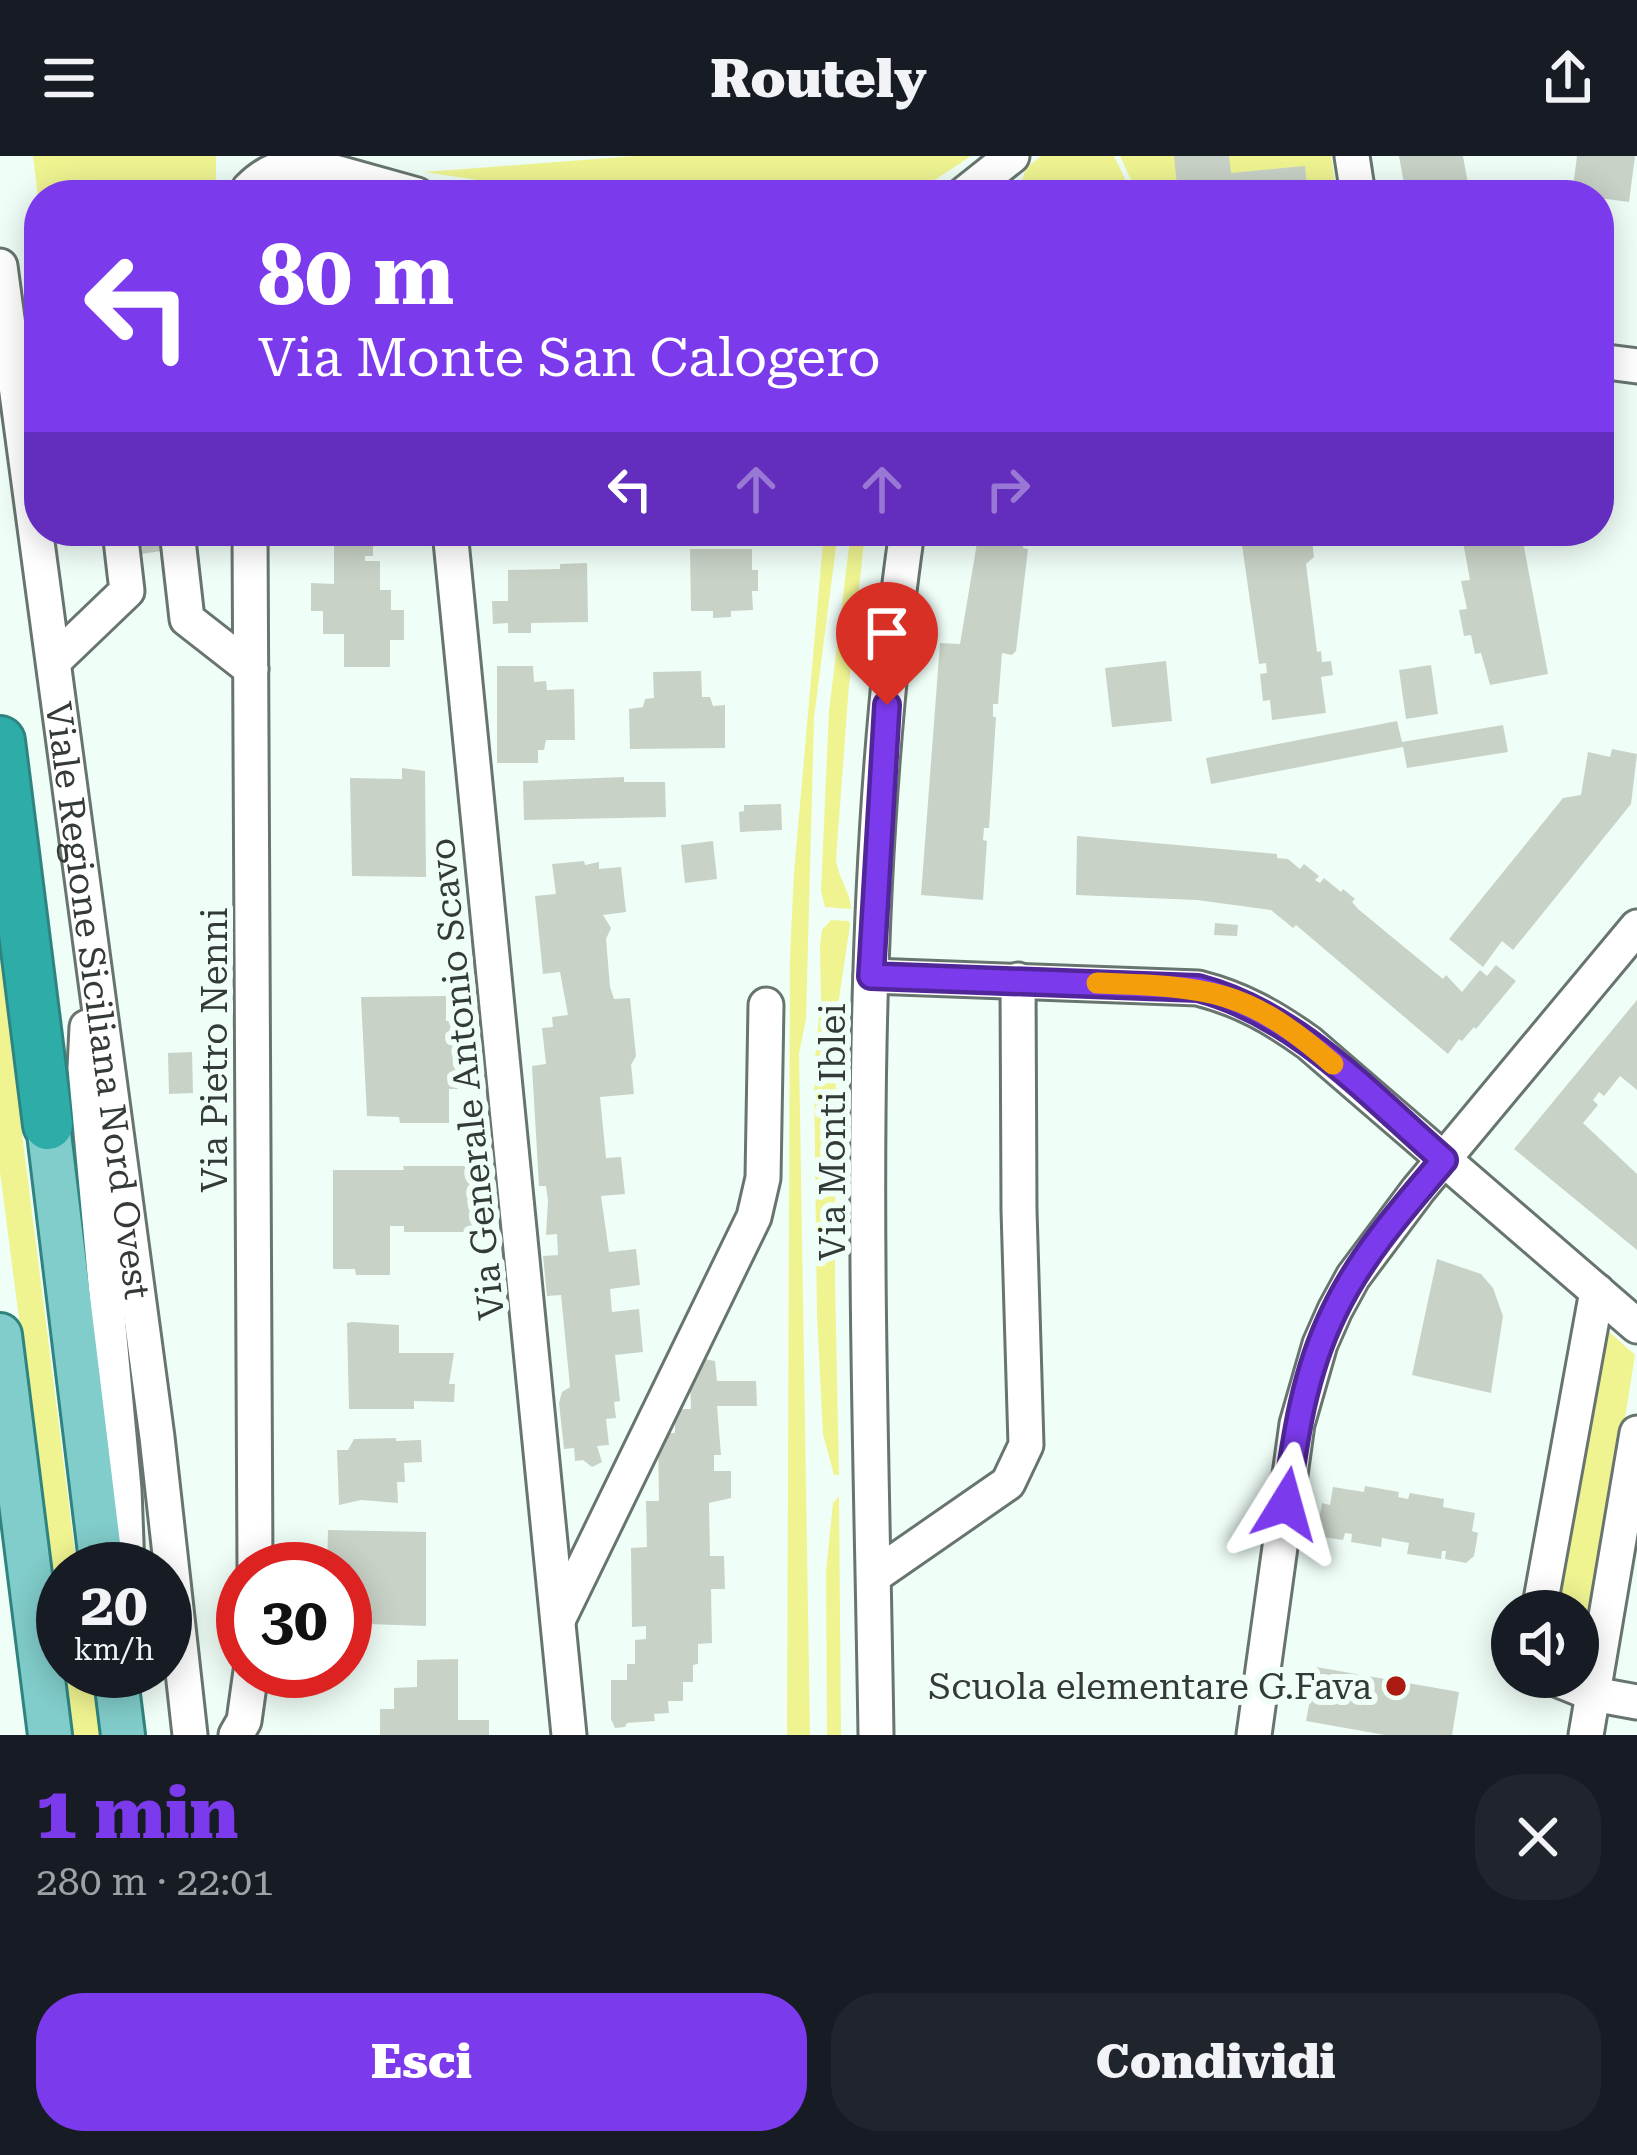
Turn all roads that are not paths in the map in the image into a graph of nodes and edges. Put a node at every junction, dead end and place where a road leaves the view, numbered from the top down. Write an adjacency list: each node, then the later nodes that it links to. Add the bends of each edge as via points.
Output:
1 (299, 156): 3 (street)
2 (1015, 156): 6 (street)
3 (331, 171): 4 (street, via 279,167); 5 (street)
4 (256, 180)
5 (363, 180)
6 (982, 180)
7 (0, 266): 8 (street, Viale Regione Siciliana Nord Ovest)
8 (24, 404)
9 (42, 546): 15 (street, Viale Regione Siciliana Nord Ovest)
10 (122, 546): 15 (street, via 127,591)
11 (179, 546): 16 (street, via 187,619)
12 (250, 546): 16 (street, Via Pietro Nenni)
13 (451, 546): 35 (street, Via Generale Antonio Scavo)
14 (905, 546): 20 (street, Via Monti Iblei)
15 (54, 661): 19 (street, Viale Regione Siciliana Nord Ovest)
16 (251, 669): 32 (street, Via Pietro Nenni)
17 (0, 741): 23 (highway)
18 (1637, 927): 24 (street)
19 (92, 945): 30 (street, via 85,1068); 31 (street, Viale Regione Siciliana Nord Ovest)
20 (871, 976): 21 (street); 33 (street, Via Monti Iblei)
21 (1018, 980): 24 (street, via 1198,988 1238,998 1309,1043); 33 (street, via 1026,1445 1008,1483)
22 (766, 1004): 35 (street, via 763,1178 754,1217)
23 (48, 1124): 29 (main road, Viale Regione Siciliana Nord Ovest)
24 (1444, 1160): 25 (street); 54 (street, via 1353,1277 1320,1344 1297,1424)
25 (1597, 1291): 26 (street); 34 (street)
26 (1637, 1326)
27 (0, 1335): 46 (main road)
28 (1637, 1433): 36 (street)
29 (99, 1542)
30 (126, 1542)
31 (167, 1542)
32 (255, 1542)
33 (874, 1576): 53 (street, Via Monti Iblei)
34 (1543, 1590)
35 (558, 1619): 52 (street, Via Generale Antonio Scavo)
36 (1599, 1658)
37 (192, 1694): 49 (street)
38 (1599, 1695): 45 (street)
39 (120, 1698): 47 (main road)
40 (128, 1698): 47 (street)
41 (186, 1698): 48 (street, Viale Regione Siciliana Nord Ovest)
42 (248, 1698): 50 (street)
43 (257, 1698): 51 (street)
44 (1592, 1698): 55 (street)
45 (1637, 1702)
46 (50, 1735)
47 (127, 1735)
48 (190, 1735)
49 (205, 1735)
50 (236, 1735)
51 (261, 1735)
52 (569, 1735)
53 (876, 1735)
54 (1254, 1735)
55 (1586, 1735)

